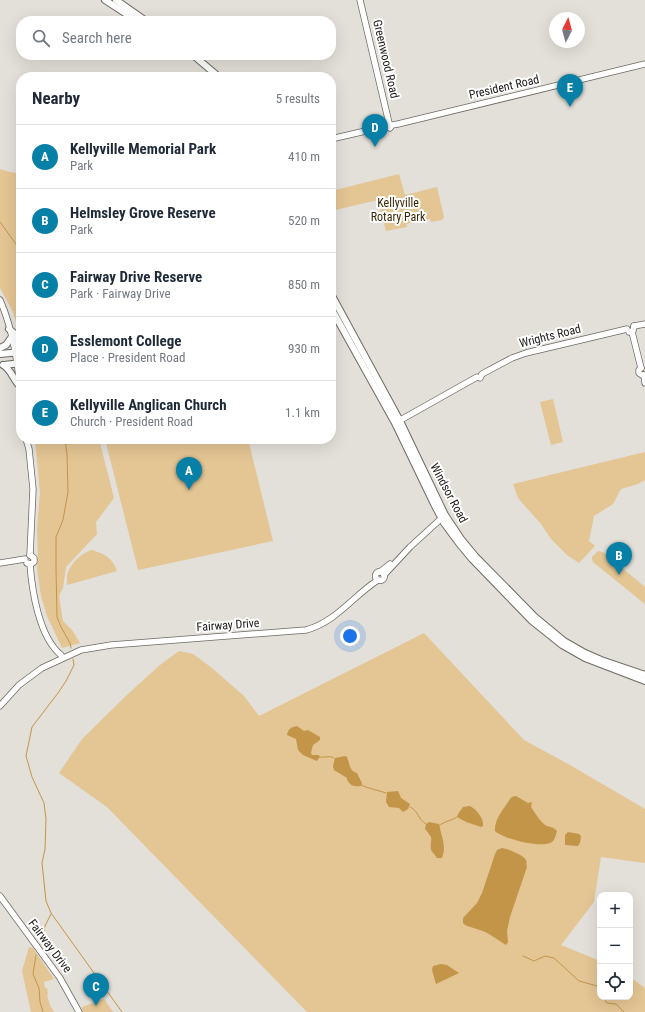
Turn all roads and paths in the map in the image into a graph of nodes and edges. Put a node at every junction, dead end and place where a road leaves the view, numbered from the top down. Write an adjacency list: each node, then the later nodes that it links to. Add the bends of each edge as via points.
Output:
1 (105, 0): 4 (main road)
2 (116, 0): 5 (main road)
3 (360, 0): 9 (street, Greenwood Road)
4 (129, 16)
5 (139, 16)
6 (198, 60): 8 (main road)
7 (645, 64): 9 (street, President Road)
8 (214, 72)
9 (389, 125): 10 (street, President Road)
10 (336, 138)
11 (0, 300): 16 (street)
12 (336, 304): 29 (main road, Windsor Road)
13 (336, 320): 29 (main road, Windsor Road)
14 (645, 324): 15 (street, Wrights Road)
15 (631, 329): 25 (street); 29 (street, Wrights Road, via 512,358)
16 (9, 330): 17 (main road); 18 (street)
17 (16, 337)
18 (11, 338): 19 (main road); 20 (street)
19 (0, 348)
20 (16, 348)
21 (16, 352): 22 (main road)
22 (0, 354)
23 (16, 363): 24 (main road)
24 (2, 365): 27 (main road, via 10,370)
25 (643, 368): 26 (street, via 639,373)
26 (645, 375): 28 (street)
27 (16, 383)
28 (645, 383)
29 (398, 422): 31 (main road, Windsor Road, via 434,504)
30 (28, 444): 32 (street, via 33,489)
31 (443, 516): 34 (street, Fairway Drive, via 382,573 376,573 377,578 370,585 319,626 284,633 110,644); 35 (main road, Windsor Road, via 475,556 535,617 564,641 585,653); 36 (main road, Windsor Road, via 458,542 472,559 532,621 562,645 585,658)
32 (28, 557): 33 (street); 34 (street, via 26,562 30,564 40,615 46,634)
33 (0, 563)
34 (59, 657): 37 (street, Fairway Drive, via 24,681)
35 (645, 675)
36 (645, 681)
37 (0, 706)
38 (0, 896): 39 (street, Fairway Drive, via 60,978)
39 (78, 1012)

